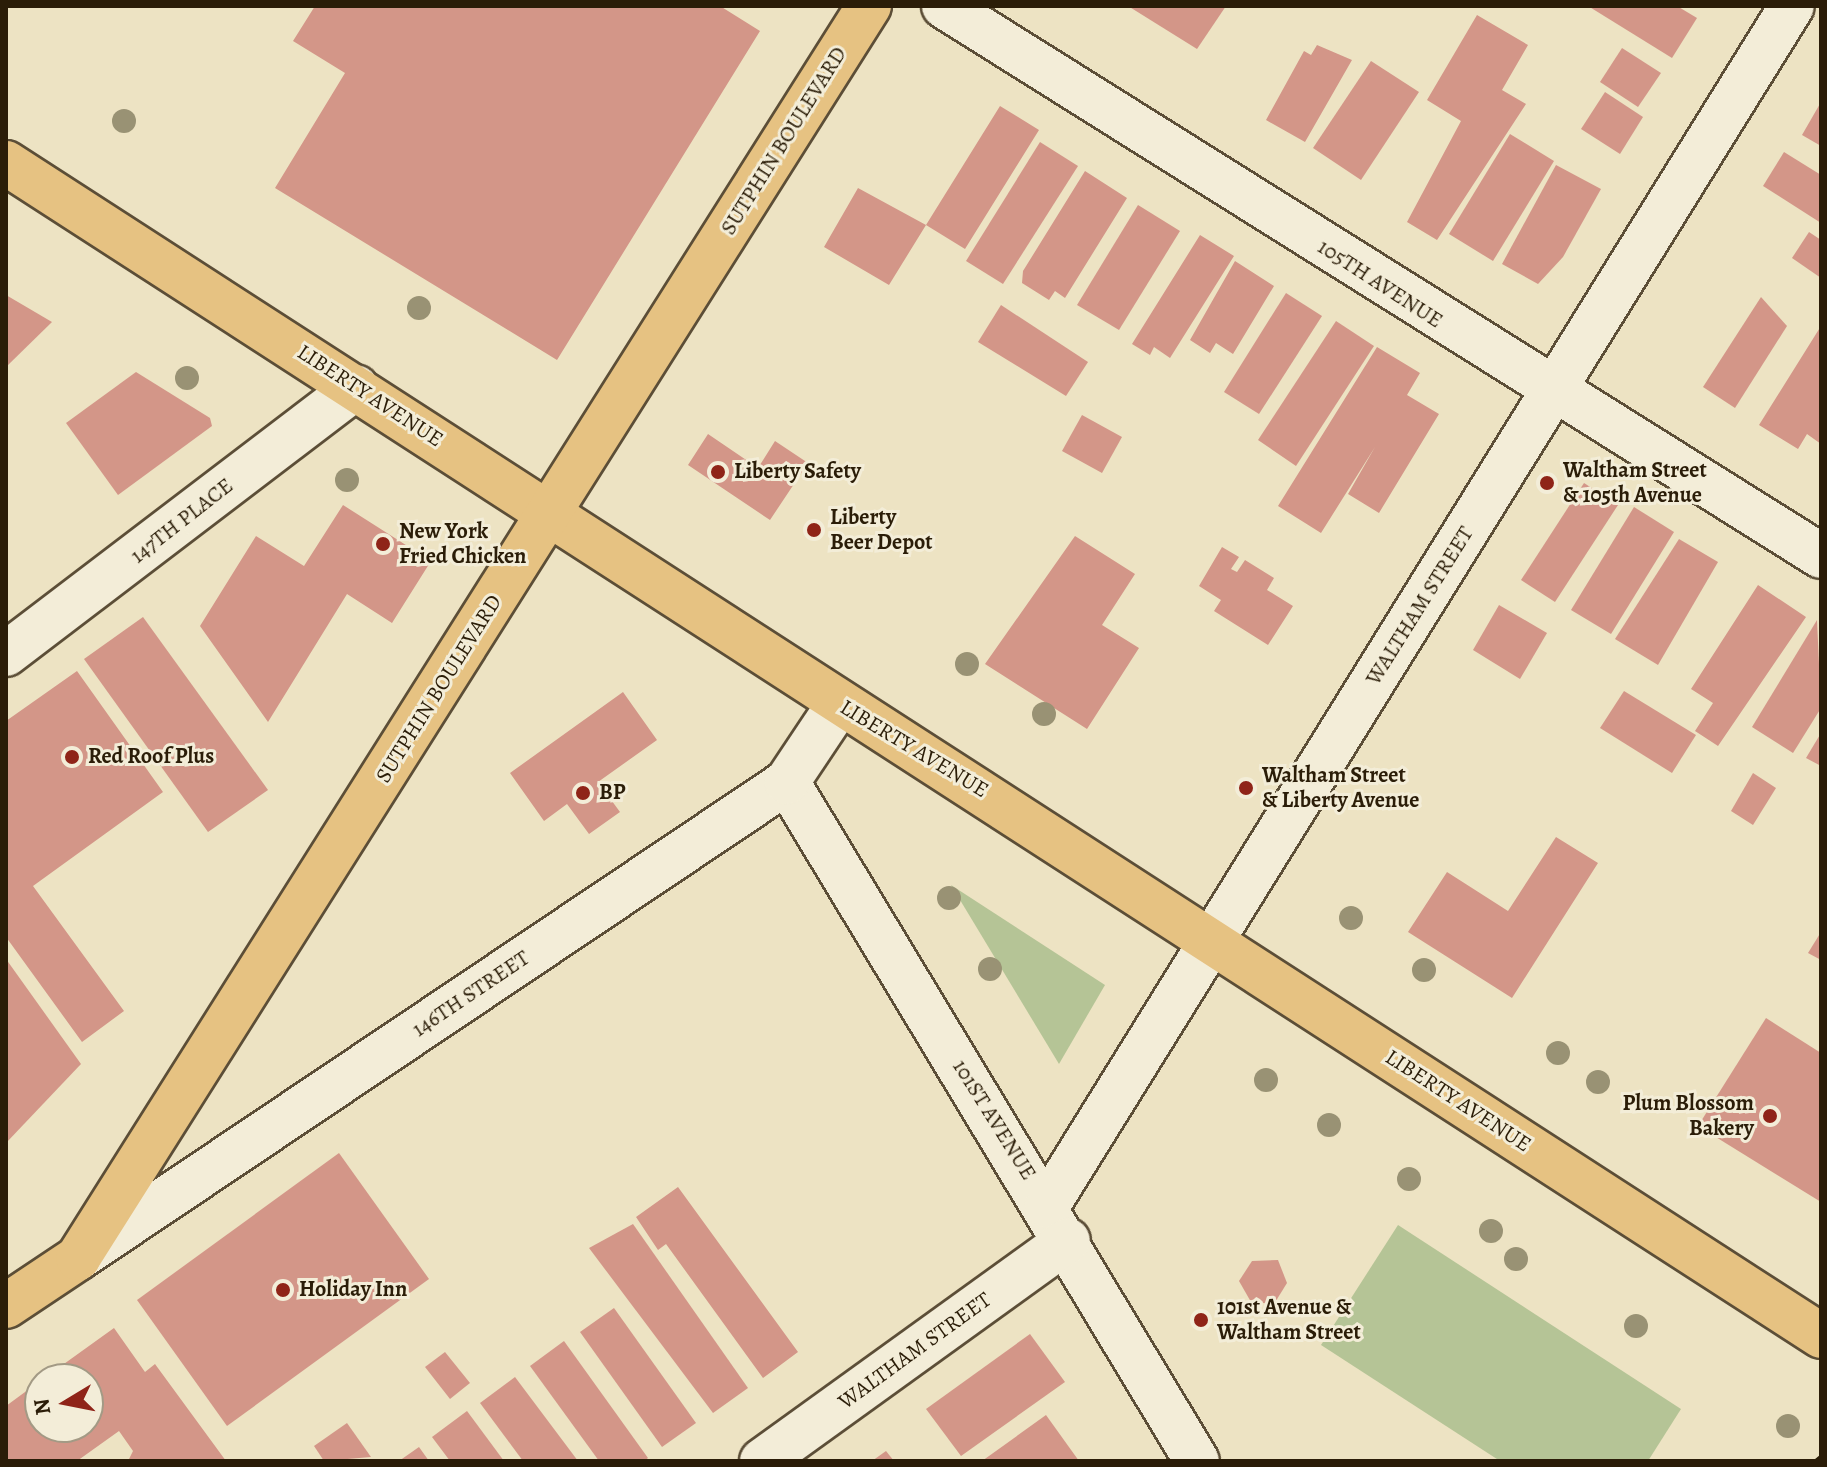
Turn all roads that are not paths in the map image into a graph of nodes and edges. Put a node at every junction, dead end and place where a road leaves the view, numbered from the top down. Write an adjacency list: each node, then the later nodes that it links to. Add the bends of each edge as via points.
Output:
1 (869, 6): 7 (main road, SUTPHIN BOULEVARD)
2 (944, 6): 6 (street, 105TH AVENUE)
3 (1792, 6): 6 (street, WALTHAM STREET)
4 (6, 163): 5 (main road, LIBERTY AVENUE)
5 (356, 387): 7 (main road, LIBERTY AVENUE); 9 (street, 147TH PLACE)
6 (1552, 394): 8 (street, 105TH AVENUE); 12 (street, WALTHAM STREET)
7 (550, 511): 10 (main road, LIBERTY AVENUE); 14 (main road, SUTPHIN BOULEVARD)
8 (1821, 556)
9 (6, 654)
10 (839, 704): 11 (street, 146TH STREET); 12 (main road, LIBERTY AVENUE)
11 (787, 782): 13 (street, 101ST AVENUE); 14 (street, 146TH STREET)
12 (1212, 939): 13 (street, WALTHAM STREET); 16 (main road, LIBERTY AVENUE)
13 (1057, 1223): 17 (street, WALTHAM STREET); 18 (street, 101ST AVENUE)
14 (78, 1258): 15 (main road, SUTPHIN BOULEVARD)
15 (6, 1306)
16 (1821, 1336)
17 (762, 1461)
18 (1197, 1461)

